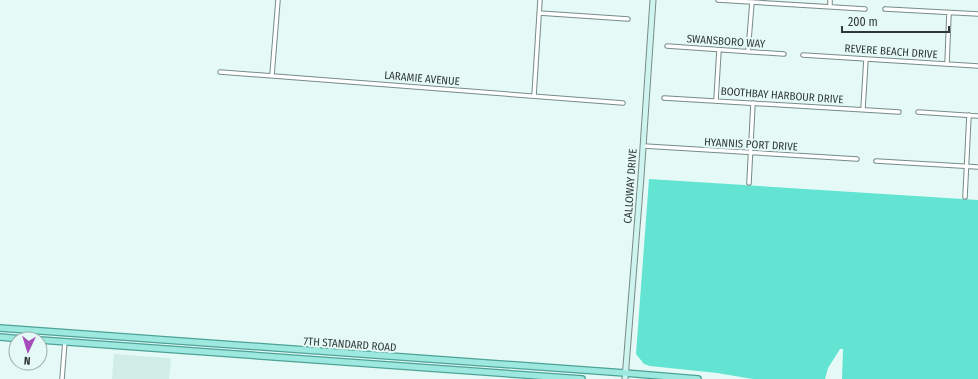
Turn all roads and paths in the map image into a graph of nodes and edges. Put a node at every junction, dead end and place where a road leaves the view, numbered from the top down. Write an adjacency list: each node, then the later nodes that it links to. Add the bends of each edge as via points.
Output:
1 (278, 0): 23 (street)
2 (540, 0): 10 (street)
3 (653, 0): 34 (main road, CALLOWAY DRIVE)
4 (718, 0): 6 (street)
5 (830, 0): 7 (street)
6 (752, 2): 7 (street); 16 (street)
7 (830, 6): 8 (street)
8 (865, 9)
9 (885, 9): 11 (street)
10 (539, 13): 13 (street); 24 (street)
11 (949, 13): 12 (street); 20 (street)
12 (978, 14)
13 (628, 19)
14 (667, 46): 15 (street, SWANSBORO WAY)
15 (719, 50): 16 (street, SWANSBORO WAY); 26 (street)
16 (748, 52): 17 (street, SWANSBORO WAY)
17 (784, 54)
18 (803, 55): 19 (street, REVERE BEACH DRIVE)
19 (866, 59): 20 (street, REVERE BEACH DRIVE); 29 (street)
20 (947, 64): 21 (street, REVERE BEACH DRIVE)
21 (978, 66)
22 (220, 72): 23 (street, LARAMIE AVENUE)
23 (272, 75): 24 (street, LARAMIE AVENUE)
24 (534, 96): 27 (street, LARAMIE AVENUE)
25 (664, 98): 26 (street, BOOTHBAY HARBOUR DRIVE)
26 (716, 100): 28 (street, BOOTHBAY HARBOUR DRIVE)
27 (623, 103)
28 (753, 103): 29 (street, BOOTHBAY HARBOUR DRIVE); 35 (street)
29 (863, 109): 30 (street, BOOTHBAY HARBOUR DRIVE)
30 (900, 112)
31 (918, 112): 32 (street)
32 (969, 116): 33 (street); 38 (street)
33 (978, 116)
34 (644, 146): 35 (street, HYANNIS PORT DRIVE); 46 (main road, CALLOWAY DRIVE)
35 (750, 153): 36 (street, HYANNIS PORT DRIVE); 40 (street)
36 (857, 159)
37 (876, 161): 38 (street)
38 (966, 166): 39 (street); 41 (street)
39 (978, 167)
40 (748, 183)
41 (964, 197)
42 (0, 328): 46 (main road, 7TH STANDARD ROAD)
43 (48, 340): 44 (main road, 7TH STANDARD ROAD)
44 (65, 341): 45 (main road, 7TH STANDARD ROAD); 48 (street)
45 (516, 376): 47 (main road, 7TH STANDARD ROAD)
46 (625, 376): 50 (main road, 7TH STANDARD ROAD)
47 (562, 378): 49 (main road, 7TH STANDARD ROAD)
48 (62, 379)
49 (582, 379)
50 (698, 379)

